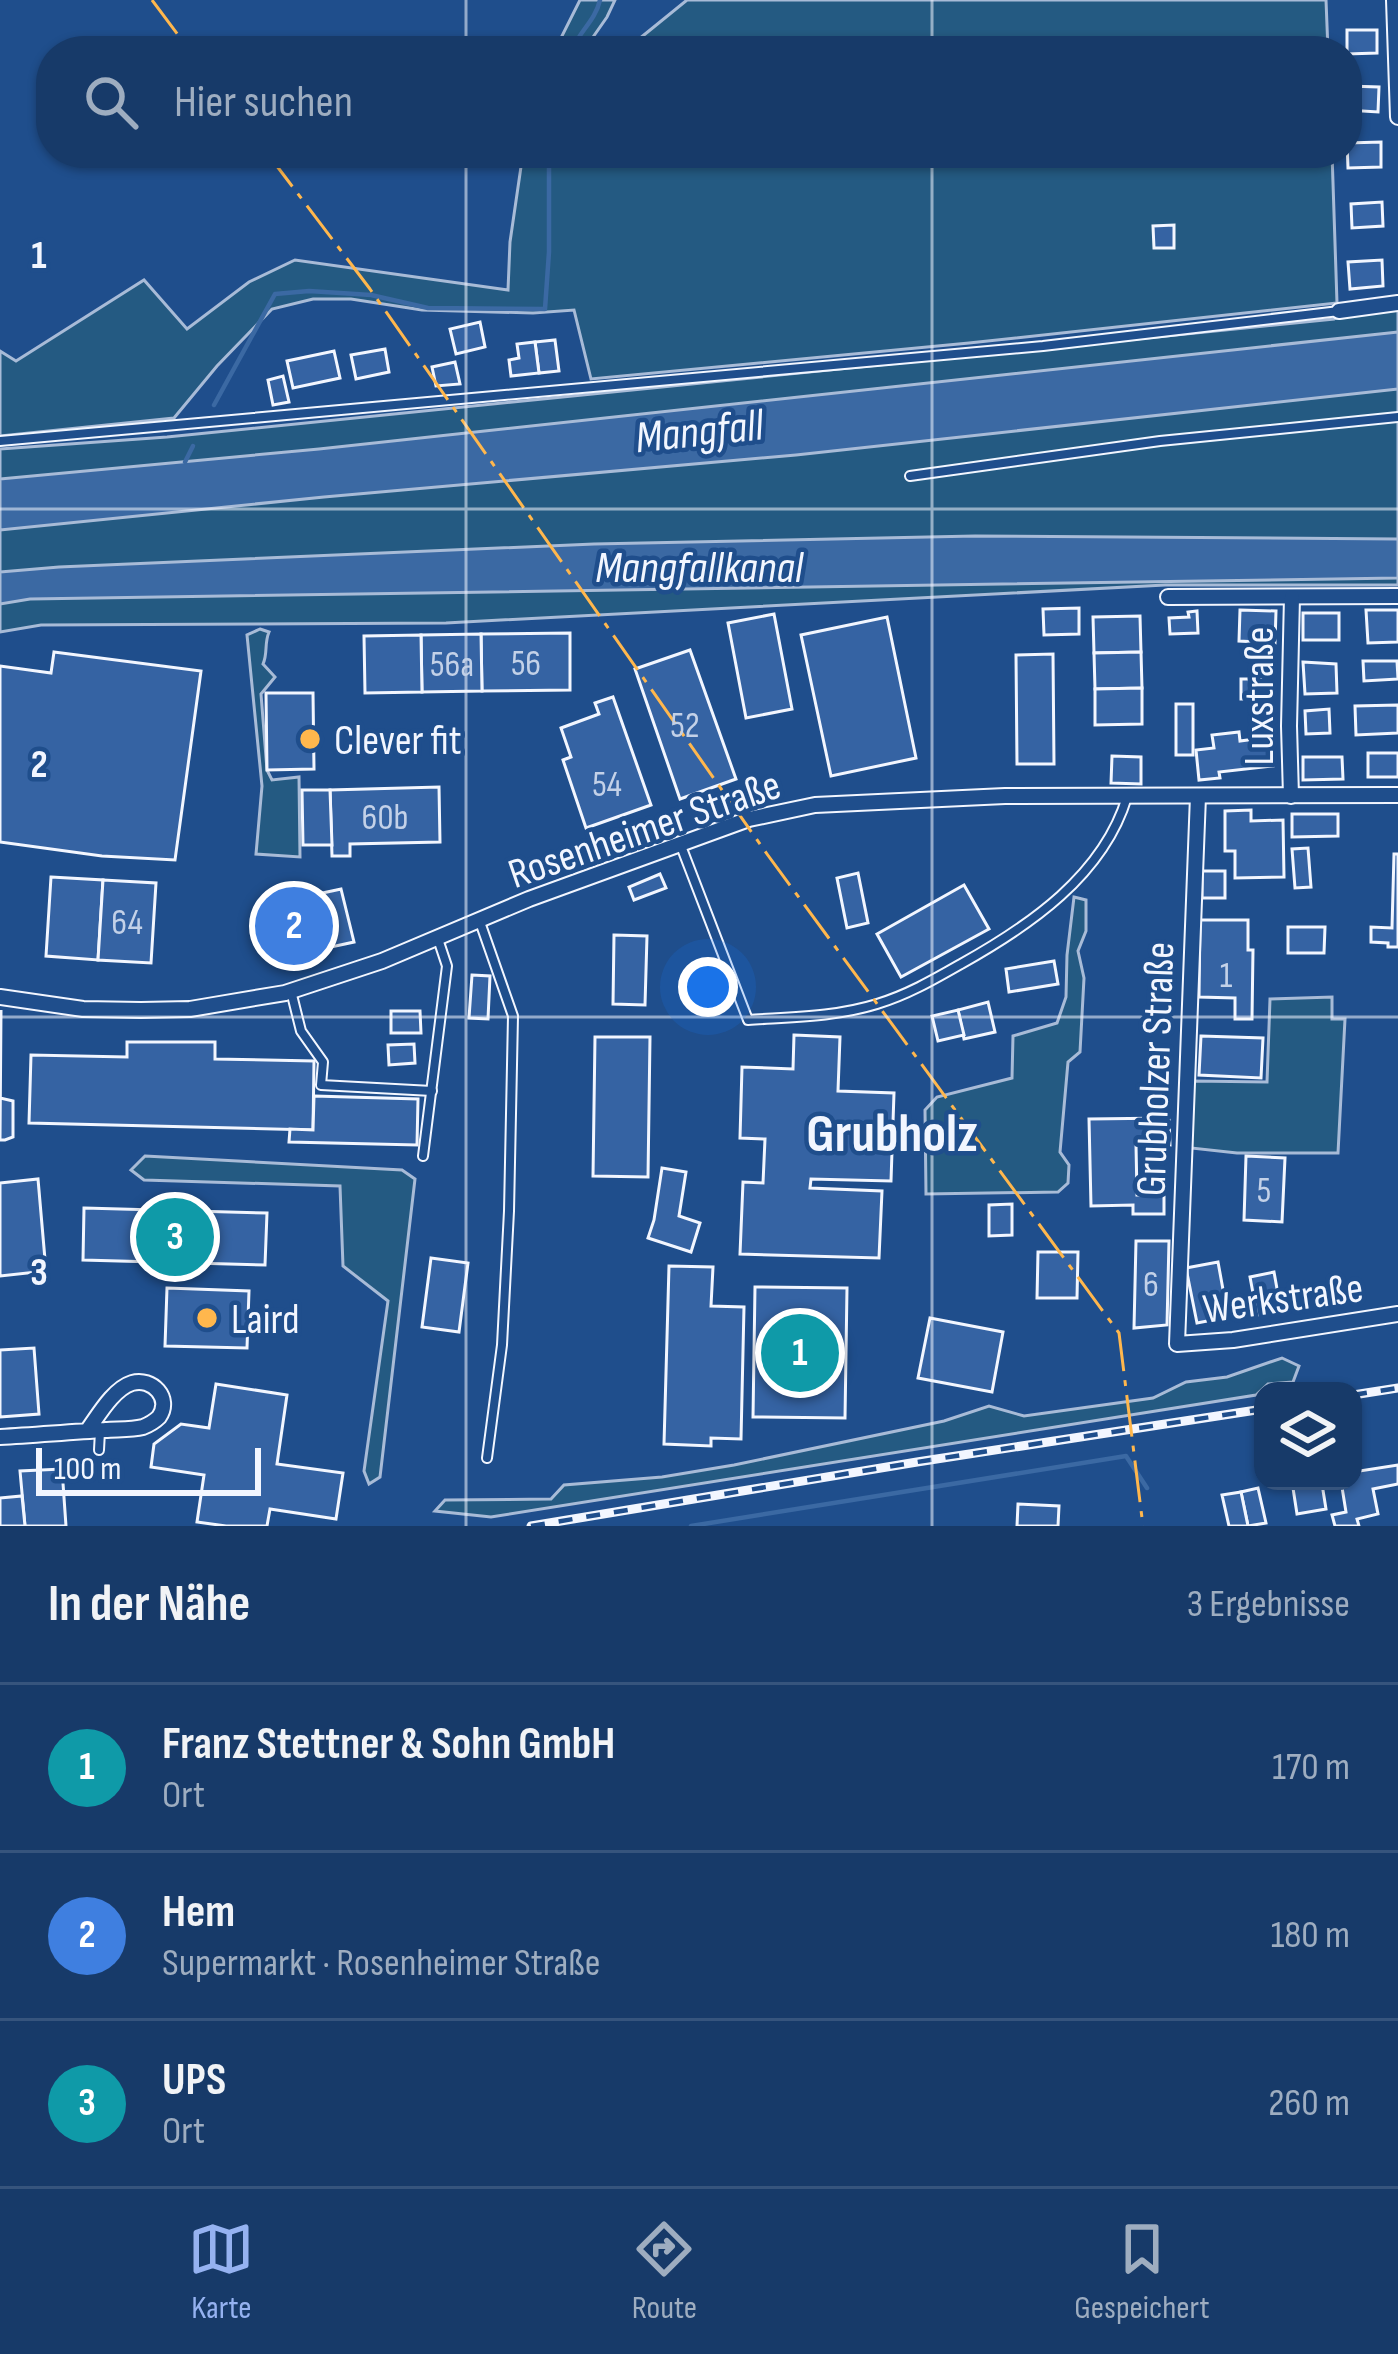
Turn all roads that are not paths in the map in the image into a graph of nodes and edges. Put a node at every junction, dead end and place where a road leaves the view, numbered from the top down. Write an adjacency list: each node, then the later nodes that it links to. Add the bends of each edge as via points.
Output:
1 (1394, 0): 2 (street)
2 (1398, 117)
3 (1398, 303): 4 (street)
4 (1339, 311): 6 (lane, via 1043,346)
5 (1398, 417): 7 (lane)
6 (0, 441)
7 (910, 476)
8 (1292, 596): 9 (street); 10 (street); 13 (street, Luxstraße)
9 (1398, 596)
10 (1168, 597)
11 (1398, 795): 13 (street, Rosenheimer Straße)
12 (1198, 796): 13 (street, Rosenheimer Straße); 14 (street, Rosenheimer Straße); 23 (street, Grubholzer Straße)
13 (1291, 796)
14 (1127, 797): 15 (street, Rosenheimer Straße, via 814,805); 15 (lane, via 1111,836 1072,886 1012,935 910,993 820,1016 748,1020)
15 (680, 844): 16 (street, Rosenheimer Straße)
16 (480, 922): 17 (street, Rosenheimer Straße); 27 (lane, via 513,1016 502,1345)
17 (438, 939): 18 (street, Rosenheimer Straße); 20 (lane, via 447,966)
18 (291, 991): 19 (street, Rosenheimer Straße, via 190,1009 82,1009); 20 (lane, via 301,1031 322,1062 321,1085)
19 (0, 997)
20 (432, 1091): 21 (lane)
21 (424, 1156)
22 (1398, 1314): 23 (street, Werkstraße)
23 (1178, 1344)
24 (93, 1431): 24 (street, via 150,1424 163,1406 159,1391 141,1382 118,1391); 25 (street); 26 (lane)
25 (0, 1437)
26 (99, 1450)
27 (487, 1458)

